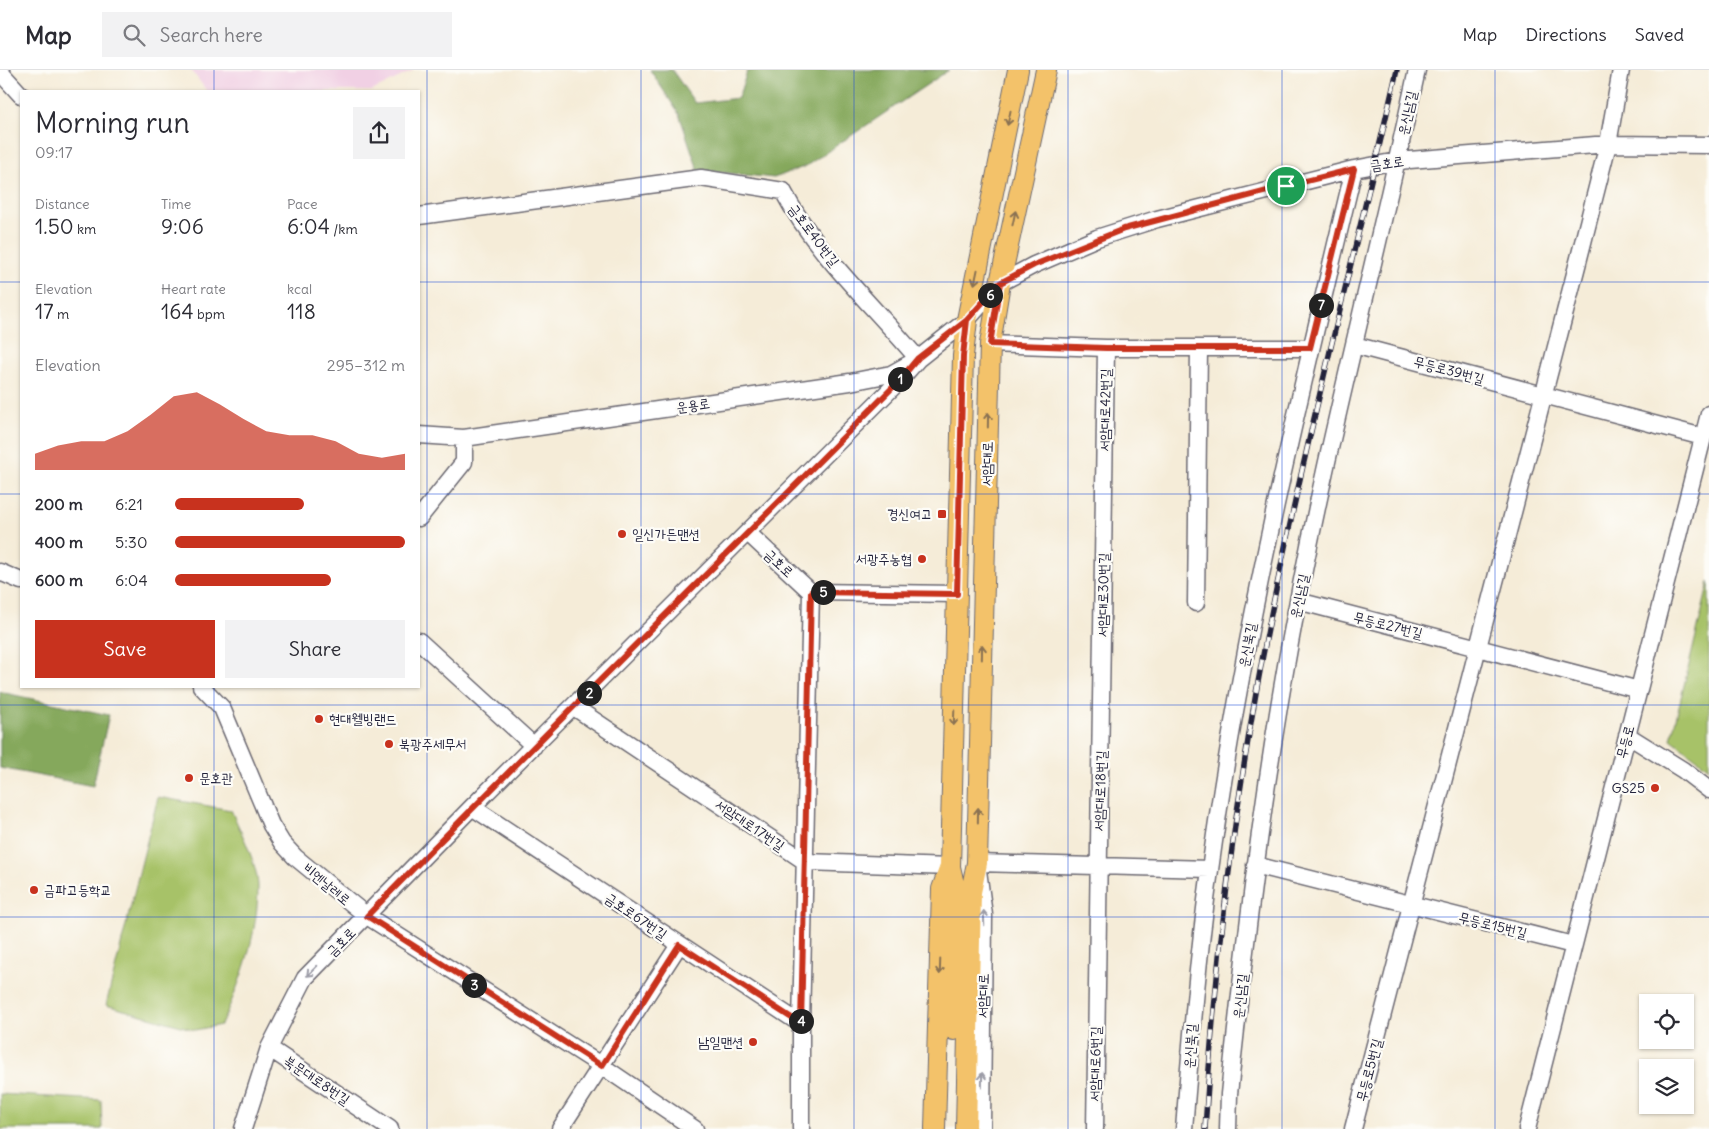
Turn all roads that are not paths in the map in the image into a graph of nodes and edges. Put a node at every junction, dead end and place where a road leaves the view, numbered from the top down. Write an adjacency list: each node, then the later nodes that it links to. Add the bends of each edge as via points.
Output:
1 (1018, 70): 13 (main road, 서암대로, one-way to 13)
2 (1046, 70): 12 (main road, 서암대로, one-way to 2)
3 (1416, 70): 9 (street, 운신남길)
4 (1621, 70): 7 (street)
5 (0, 72): 6 (street)
6 (20, 94)
7 (1608, 144): 8 (street, 금호로); 9 (street, 금호로); 20 (street)
8 (1709, 145)
9 (1397, 161): 10 (street, 금호로); 15 (street, 운신남길)
10 (1354, 169): 12 (street, 금호로, via 1124,229 1034,265); 18 (street, 운신북길)
11 (420, 216): 19 (street, 금호로40번길, via 701,178 783,191 828,256)
12 (1000, 283): 13 (street, 금호로); 14 (main road, 서암대로)
13 (967, 320): 19 (street, 금호로); 31 (main road, 서암대로, via 963,356)
14 (990, 344): 16 (street); 45 (main road, 서암대로, one-way to 14)
15 (1354, 345): 20 (street, 무등로39번길); 32 (street, 운신남길)
16 (1106, 348): 17 (street); 25 (street, 서암대로42번길)
17 (1199, 348): 18 (street); 33 (street)
18 (1310, 348): 49 (street, 운신북길, via 1255,605)
19 (918, 358): 24 (street, 운용로, via 891,374 850,382); 27 (street, 금호로)
20 (1544, 395): 23 (street, 무등로39번길); 35 (street)
21 (1709, 414): 23 (street, 무등로)
22 (420, 435): 24 (street, 운용로)
23 (1703, 437): 37 (street, 무등로)
24 (464, 438): 26 (street, via 464,462)
25 (1105, 473): 39 (street, 서암대로30번길)
26 (420, 517)
27 (748, 534): 30 (street, 금호로); 38 (street, 금호로)
28 (0, 572): 29 (street)
29 (20, 581)
30 (811, 592): 31 (street); 44 (street)
31 (957, 594): 48 (main road, 서암대로, one-way to 48)
32 (1298, 601): 35 (street, 무등로27번길); 46 (street, 운신남길)
33 (1196, 603)
34 (420, 642): 41 (street)
35 (1478, 648): 37 (street, 무등로27번길); 51 (street)
36 (202, 688): 52 (street, 비엔날레로, via 225,714 264,812 282,843 314,874)
37 (1639, 690): 40 (street, 무등로)
38 (574, 707): 41 (street, 금호로); 44 (street, 서암대로17번길)
39 (1102, 716): 47 (street, 서암대로18번길)
40 (1627, 735): 42 (street); 54 (street, 무등로)
41 (534, 746): 43 (street, 금호로)
42 (1709, 790)
43 (472, 807): 52 (street, 금호로); 53 (street, 금호로67번길)
44 (806, 862): 48 (street); 56 (street)
45 (977, 863): 47 (street); 50 (main road, 서암대로); 67 (street, 서암대로, one-way to 45, via 984,916)
46 (1255, 865): 51 (street, 무등로15번길); 70 (street, 운신남길)
47 (1098, 866): 49 (street); 55 (street, 서암대로18번길)
48 (950, 867): 50 (main road, 서암대로); 64 (main road, one-way to 64, via 942,890)
49 (1210, 869): 69 (street, 운신북길)
50 (964, 892): 65 (main road); 66 (main road)
51 (1412, 905): 54 (street, 무등로15번길); 71 (street, 무등로5번길)
52 (367, 916): 57 (street, 금호로, one-way to 57, via 305,978); 58 (street, 비엔날레로)
53 (679, 945): 56 (street, 금호로67번길); 58 (street)
54 (1573, 945): 72 (street, 무등로)
55 (1096, 998): 68 (street, 서암대로6번길)
56 (801, 1024): 63 (street)
57 (268, 1048): 59 (street, 금호로); 60 (street, 북문대로8번길)
58 (602, 1066): 61 (street); 62 (street, 비엔날레로)
59 (243, 1129)
60 (390, 1129)
61 (560, 1129)
62 (695, 1129)
63 (801, 1129)
64 (935, 1129)
65 (953, 1129)
66 (966, 1129)
67 (982, 1129)
68 (1094, 1129)
69 (1184, 1129)
70 (1228, 1129)
71 (1353, 1129)
72 (1526, 1129)

